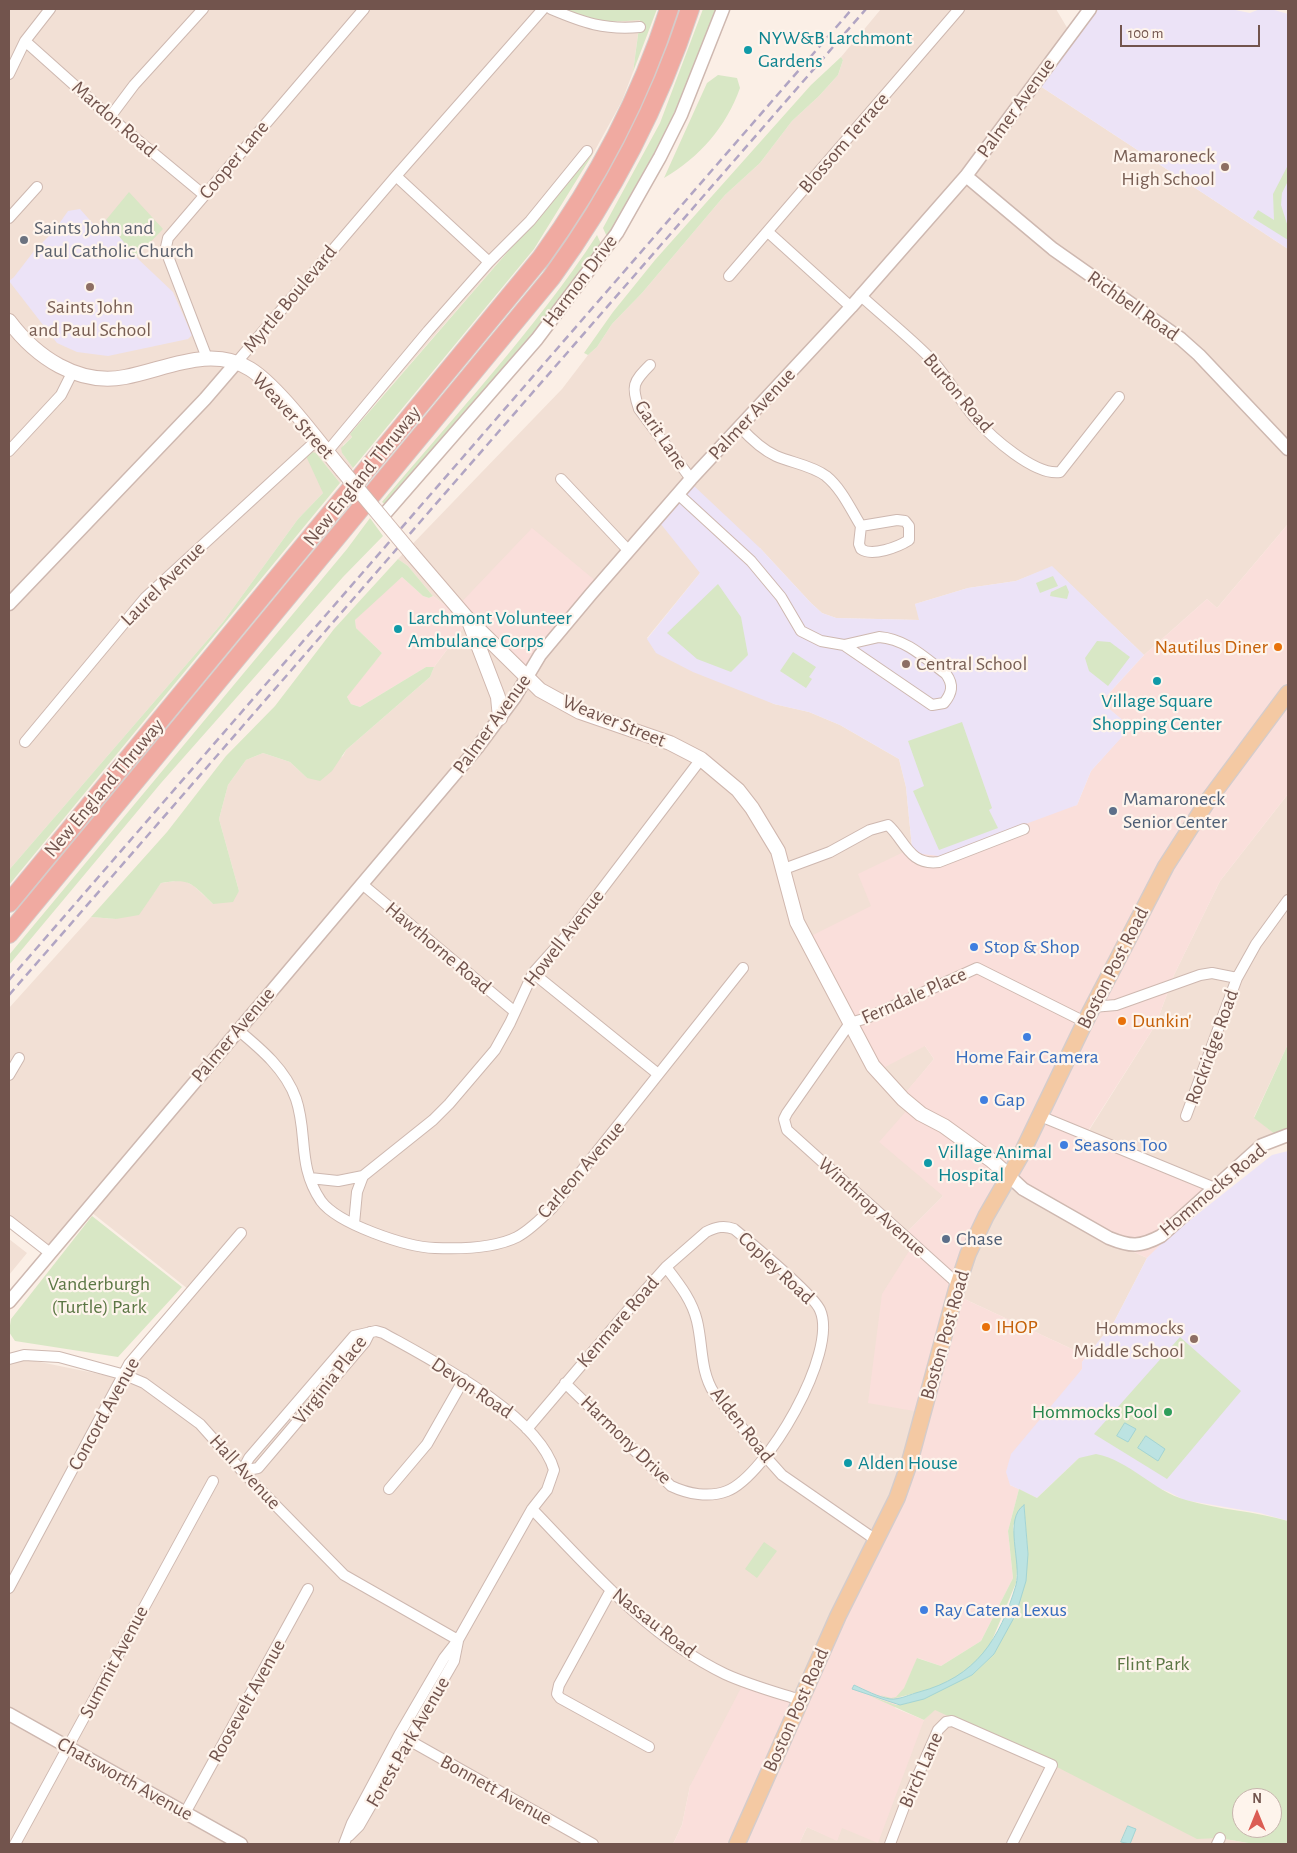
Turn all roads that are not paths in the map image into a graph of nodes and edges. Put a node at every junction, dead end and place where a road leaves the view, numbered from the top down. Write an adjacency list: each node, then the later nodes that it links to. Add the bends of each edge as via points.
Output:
1 (50, 9): 12 (street)
2 (203, 9): 14 (street, via 134,85)
3 (364, 9): 19 (street, Cooper Lane)
4 (543, 9): 16 (street, Myrtle Boulevard)
5 (551, 9): 11 (street, via 596,26 613,29)
6 (669, 9): 55 (highway, New England Thruway, via 645,75 617,137 583,197 541,258)
7 (690, 9): 56 (highway, New England Thruway, via 669,69 641,132 609,192 556,271)
8 (723, 9): 40 (street, Harmon Drive, via 660,157 617,233 537,339)
9 (959, 9): 21 (street, Blossom Terrace)
10 (1090, 9): 17 (street, Palmer Avenue)
11 (640, 27)
12 (25, 41): 13 (street); 14 (street, Mardon Road)
13 (9, 74)
14 (110, 117): 19 (street, Mardon Road)
15 (587, 151): 22 (street, via 530,221)
16 (396, 176): 22 (street); 28 (street, Myrtle Boulevard)
17 (966, 176): 24 (street, Palmer Avenue); 34 (street, Richbell Road, via 1053,249 1181,339)
18 (37, 187): 20 (street)
19 (204, 195): 27 (street, Cooper Lane, via 168,238 166,247)
20 (9, 218)
21 (768, 232): 23 (street, Blossom Terrace); 25 (street)
22 (489, 262): 36 (street)
23 (729, 276)
24 (860, 296): 25 (street, Palmer Avenue); 31 (street, Burton Road, via 929,357 974,418 1014,454 1052,473 1060,472)
25 (851, 307): 32 (street, Palmer Avenue)
26 (9, 323): 30 (main road, Weaver Street, via 34,350)
27 (207, 358): 28 (main road, Weaver Street); 30 (main road, Weaver Street, via 124,377)
28 (236, 364): 33 (main road, Weaver Street, via 251,370 272,388); 43 (street, Myrtle Boulevard)
29 (650, 365): 38 (street, Garit Lane, via 637,378 634,396 639,409)
30 (72, 373): 35 (street, via 61,395)
31 (1118, 397)
32 (740, 427): 38 (street, Palmer Avenue); 41 (street, via 775,456 826,476 838,488)
33 (317, 440): 36 (main road, Weaver Street); 49 (street, Laurel Avenue, via 145,598)
34 (1288, 449)
35 (9, 451)
36 (327, 452): 40 (main road, Weaver Street, bridge)
37 (561, 479): 42 (street)
38 (691, 479): 39 (street, Palmer Avenue)
39 (678, 494): 42 (street, Palmer Avenue); 45 (street, via 751,562 782,597 801,631 821,641)
40 (384, 514): 44 (main road, Weaver Street, bridge, via 412,554)
41 (861, 526): 41 (street, via 859,544 864,551 909,540 909,526 905,522 896,520)
42 (628, 550): 46 (street, Palmer Avenue, via 540,655)
43 (9, 604)
44 (466, 617): 46 (main road, Weaver Street); 48 (main road, via 498,698)
45 (844, 645): 45 (street, via 932,705 944,703 949,696 951,680 946,674 901,642 879,637)
46 (527, 677): 48 (street, Palmer Avenue); 50 (main road, Weaver Street, via 540,690 580,712 646,733)
47 (1288, 693): 60 (main road, Boston Post Road, via 1207,802 1176,850)
48 (500, 718): 53 (street, Palmer Avenue)
49 (25, 742)
50 (701, 759): 52 (main road, Weaver Street, via 732,785 752,808 778,851); 58 (street, Howell Avenue, via 573,927)
51 (1024, 829): 52 (street, via 930,863 909,851 888,825)
52 (784, 869): 63 (main road, Weaver Street, via 797,922)
53 (362, 884): 61 (street, Hawthorne Road); 64 (street, Palmer Avenue)
54 (1288, 900): 59 (street, Rockridge Road, via 1256,944)
55 (9, 903)
56 (9, 934)
57 (743, 968): 66 (street, Carleon Avenue)
58 (533, 973): 61 (street, Howell Avenue); 66 (street)
59 (1237, 978): 60 (street, Rockridge Road, via 1212,973 1200,975 1116,1005); 69 (street, Rockridge Road)
60 (1093, 1007): 62 (main road, Boston Post Road)
61 (515, 1012): 72 (street, Howell Avenue, via 496,1050 449,1104)
62 (1085, 1022): 63 (street, Ferndale Place, via 977,968); 68 (main road, Boston Post Road)
63 (850, 1023): 71 (main road, Weaver Street, via 873,1066 903,1098); 81 (street, Winthrop Avenue, via 787,1113 784,1119 787,1130)
64 (238, 1030): 73 (street, Carleon Avenue, via 275,1064 290,1086 300,1114 303,1155); 79 (street, Palmer Avenue)
65 (18, 1058): 67 (street)
66 (658, 1074): 76 (street, Carleon Avenue, via 552,1208 517,1237 493,1244 434,1248)
67 (9, 1075)
68 (1040, 1116): 71 (main road, Boston Post Road); 74 (street)
69 (1186, 1116)
70 (1288, 1135): 74 (street, Hommocks Road, via 1262,1145)
71 (1008, 1175): 74 (street, Hommocks Road, via 1023,1189 1102,1234 1134,1245 1144,1245 1161,1236); 81 (main road, Boston Post Road, via 968,1254)
72 (363, 1176): 73 (street, Howell Avenue, via 338,1181); 76 (street, via 357,1192)
73 (310, 1178): 76 (street, Carleon Avenue, via 323,1202 342,1219)
74 (1215, 1188)
75 (9, 1221): 79 (street)
76 (354, 1224)
77 (720, 1227): 80 (street, Kenmare Road, via 706,1232); 89 (street, Copley Road, via 734,1229 807,1294 820,1309 823,1321 824,1335 812,1376 794,1414)
78 (241, 1233): 85 (street, Concord Avenue, via 129,1364)
79 (50, 1253): 82 (street, Palmer Avenue)
80 (666, 1267): 87 (street, Kenmare Road); 89 (street, Alden Road, via 693,1307 709,1384)
81 (958, 1284): 95 (main road, Boston Post Road, via 909,1464 897,1498)
82 (9, 1302)
83 (370, 1332): 86 (street, Devon Road, via 383,1333); 91 (street, Virginia Place, via 354,1336 249,1458)
84 (10, 1358): 85 (street, Hall Avenue, via 24,1355 59,1357)
85 (124, 1375): 91 (street, Hall Avenue, via 156,1392 200,1424); 96 (street, Concord Avenue)
86 (464, 1378): 88 (street, Devon Road); 93 (street, via 427,1444)
87 (566, 1383): 88 (street, Kenmare Road); 89 (street, Harmony Drive, via 672,1486 685,1493 728,1491)
88 (527, 1429): 90 (street, Devon Road)
89 (765, 1456): 95 (street, Alden Road, via 782,1475)
90 (554, 1470): 94 (street, Forest Park Avenue, via 547,1490)
91 (242, 1471): 99 (street, Hall Avenue, via 344,1575)
92 (213, 1481): 104 (street, Summit Avenue)
93 (389, 1489)
94 (532, 1509): 98 (street, Nassau Road); 99 (street, Forest Park Avenue)
95 (876, 1540): 100 (main road, Boston Post Road)
96 (9, 1588)
97 (308, 1589): 106 (street, Roosevelt Avenue)
98 (610, 1590): 100 (street, Nassau Road, via 661,1633 705,1663 726,1674); 105 (street, via 557,1694)
99 (458, 1640): 102 (street, Forest Park Avenue); 103 (street, Forest Park Avenue, via 454,1661)
100 (800, 1700): 111 (main road, Boston Post Road)
101 (9, 1714): 104 (street, Chatsworth Avenue)
102 (399, 1735): 103 (street, Bonnett Avenue); 107 (street, Forest Park Avenue, via 352,1823)
103 (408, 1741): 107 (street, Forest Park Avenue, via 359,1826); 110 (street, Bonnett Avenue)
104 (68, 1747): 106 (street, Chatsworth Avenue); 108 (street, Summit Avenue)
105 (649, 1747)
106 (185, 1813): 109 (street, Chatsworth Avenue)
107 (346, 1841)
108 (15, 1844)
109 (242, 1844)
110 (594, 1844)
111 (737, 1844)
112 (890, 1844): 113 (street, Birch Lane, via 938,1730 952,1721 1052,1765)
113 (1012, 1844)

